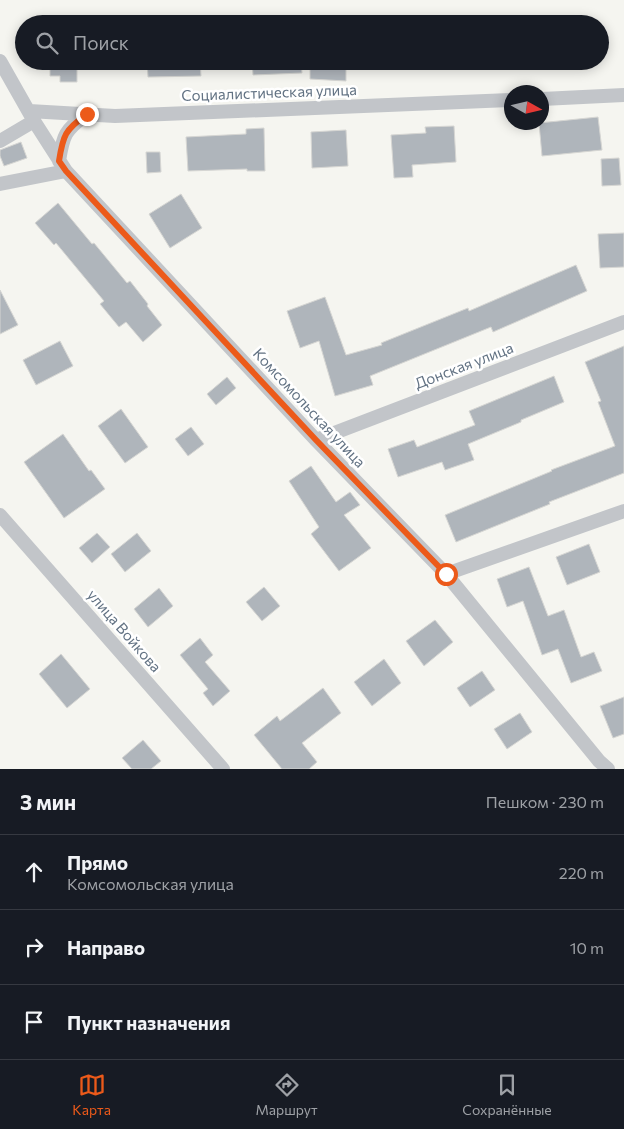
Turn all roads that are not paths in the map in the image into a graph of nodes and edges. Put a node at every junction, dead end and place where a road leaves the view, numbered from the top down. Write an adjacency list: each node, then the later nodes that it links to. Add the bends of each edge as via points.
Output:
1 (0, 61): 6 (street, Комсомольская улица)
2 (624, 95): 3 (street)
3 (549, 99)
4 (504, 100): 5 (street, Социалистическая улица, via 115,116)
5 (87, 114): 6 (street, Социалистическая улица); 8 (street, via 63,138)
6 (32, 116): 7 (street); 8 (street, Комсомольская улица)
7 (0, 141)
8 (63, 166): 9 (street); 11 (street, Комсомольская улица)
9 (0, 184)
10 (624, 322): 11 (street, Донская улица)
11 (316, 440): 14 (street, Комсомольская улица)
12 (624, 510): 14 (street)
13 (0, 515): 15 (street, улица Войкова)
14 (446, 574): 16 (street, Комсомольская улица)
15 (223, 769)
16 (608, 769)

